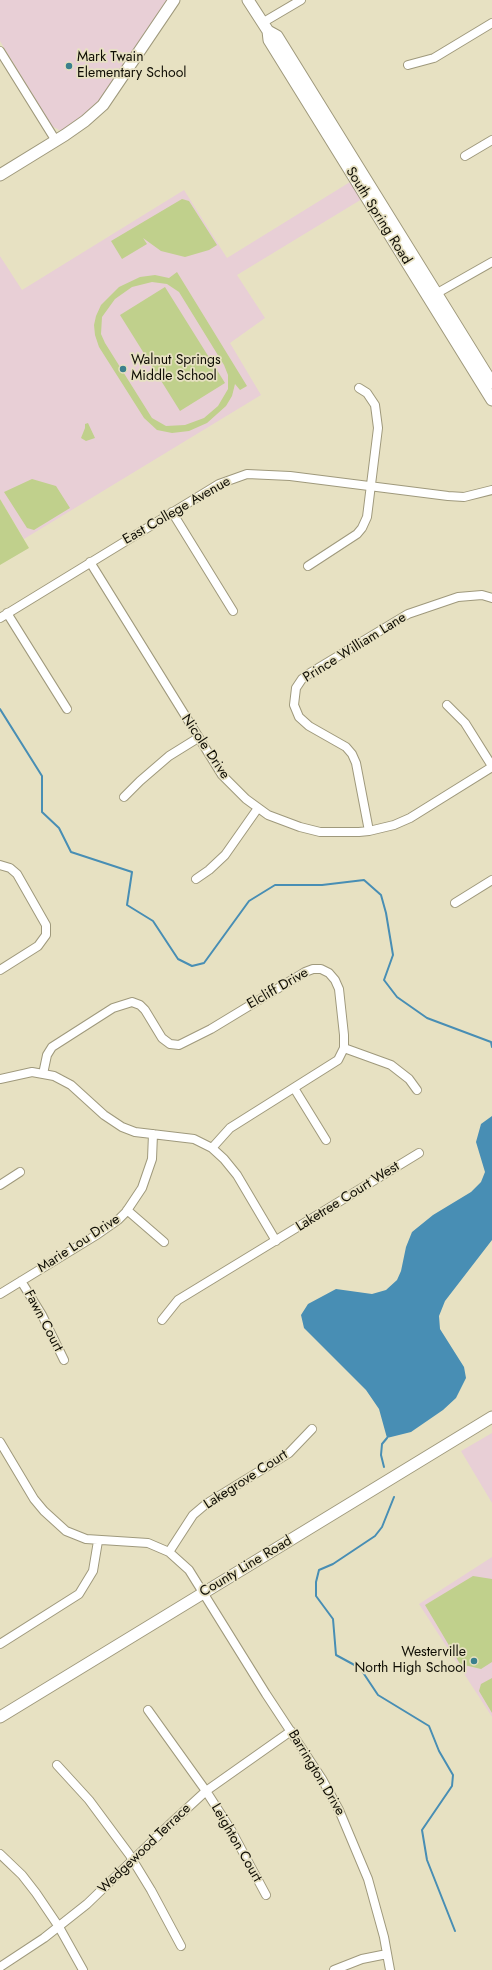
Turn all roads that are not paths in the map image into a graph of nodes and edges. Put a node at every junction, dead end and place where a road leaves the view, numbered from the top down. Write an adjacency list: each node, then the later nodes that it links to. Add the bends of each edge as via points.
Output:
1 (174, 0): 9 (main road, via 103,105)
2 (248, 0): 5 (main road, South Spring Road)
3 (301, 0): 5 (street)
4 (492, 23): 7 (street, via 434,58)
5 (265, 27): 13 (main road, South Spring Road, via 269,40 304,88)
6 (0, 51): 9 (street)
7 (408, 65)
8 (492, 140): 10 (street)
9 (56, 141): 11 (main road)
10 (465, 156)
11 (0, 175)
12 (492, 262): 13 (street)
13 (433, 296): 14 (main road, South Spring Road)
14 (488, 379): 16 (main road, South Spring Road)
15 (359, 388): 17 (street, via 367,393 375,405 378,428)
16 (492, 400)
17 (371, 487): 18 (street, East College Avenue, via 464,497); 19 (street, East College Avenue, via 269,474 247,474 219,484); 21 (street, via 367,517 362,528 350,540)
18 (492, 490)
19 (172, 512): 20 (street, East College Avenue); 23 (street)
20 (90, 562): 24 (street, East College Avenue); 28 (street, Nicole Drive)
21 (308, 566)
22 (492, 598): 32 (street, Prince William Lane, via 482,595 458,597 408,614 310,673 296,688 294,705 299,717 309,726 346,747 352,754)
23 (233, 611)
24 (8, 613): 25 (street, East College Avenue); 27 (street)
25 (0, 618)
26 (447, 705): 29 (street, via 465,723)
27 (67, 710)
28 (198, 738): 30 (street, via 169,756); 31 (street, Nicole Drive, via 222,775)
29 (492, 767): 32 (street, Nicole Drive, via 410,818)
30 (124, 797)
31 (258, 808): 32 (street, Nicole Drive, via 280,820 320,832); 34 (street, via 225,855)
32 (369, 831)
33 (0, 866): 37 (street, via 10,868 16,874 46,925 46,935 38,946)
34 (196, 879)
35 (492, 880): 36 (street)
36 (454, 903)
37 (0, 970)
38 (344, 1048): 39 (street, Elcliff Drive, via 339,989 329,973 313,969 179,1045 170,1044 162,1038 140,1004 132,1002 113,1008 52,1047); 41 (street, via 338,1060); 42 (street, via 391,1065 409,1079)
39 (43, 1074): 40 (street, via 32,1072); 43 (street, via 54,1076 71,1085 104,1115 122,1127 135,1132)
40 (0, 1079)
41 (294, 1088): 44 (street); 45 (street, via 230,1128)
42 (417, 1090)
43 (153, 1134): 45 (street, via 194,1139); 49 (street, Marie Lou Drive, via 152,1159 142,1188)
44 (326, 1140)
45 (212, 1148): 50 (street, via 237,1175)
46 (419, 1153): 50 (street, Laketree Court West)
47 (20, 1172): 48 (street)
48 (0, 1185)
49 (127, 1210): 51 (street); 52 (street, Marie Lou Drive, via 98,1234)
50 (276, 1240): 54 (street, Laketree Court West, via 178,1300)
51 (164, 1242)
52 (21, 1281): 53 (street, Marie Lou Drive); 55 (street, Fawn Court, via 42,1315)
53 (0, 1294)
54 (162, 1320)
55 (64, 1360)
56 (492, 1417): 61 (main road, County Line Road)
57 (312, 1429): 60 (street, Lakegrove Court, via 289,1453 193,1514)
58 (0, 1442): 59 (street, Barrington Drive, via 44,1511 66,1531 80,1538)
59 (98, 1541): 60 (street, Barrington Drive, via 148,1543); 62 (street, via 93,1571 79,1594)
60 (169, 1552): 61 (street, Barrington Drive, via 189,1570)
61 (204, 1593): 64 (main road, County Line Road); 65 (street, Barrington Drive)
62 (0, 1644)
63 (148, 1710): 67 (street, Leighton Court)
64 (0, 1717)
65 (290, 1731): 67 (street, Wedgewood Terrace); 73 (street, Barrington Drive, via 322,1779 352,1839 377,1908)
66 (57, 1765): 69 (street, via 89,1800)
67 (206, 1791): 69 (street, Wedgewood Terrace); 70 (street, Leighton Court, via 231,1830)
68 (0, 1854): 71 (street, via 27,1881)
69 (132, 1860): 71 (street, Wedgewood Terrace, via 92,1900); 72 (street)
70 (266, 1895)
71 (59, 1927): 74 (street, Wedgewood Terrace); 75 (street)
72 (181, 1946)
73 (387, 1954): 76 (street, via 362,1959); 77 (street, Barrington Drive)
74 (0, 1968)
75 (83, 1970)
76 (334, 1970)
77 (390, 1970)

